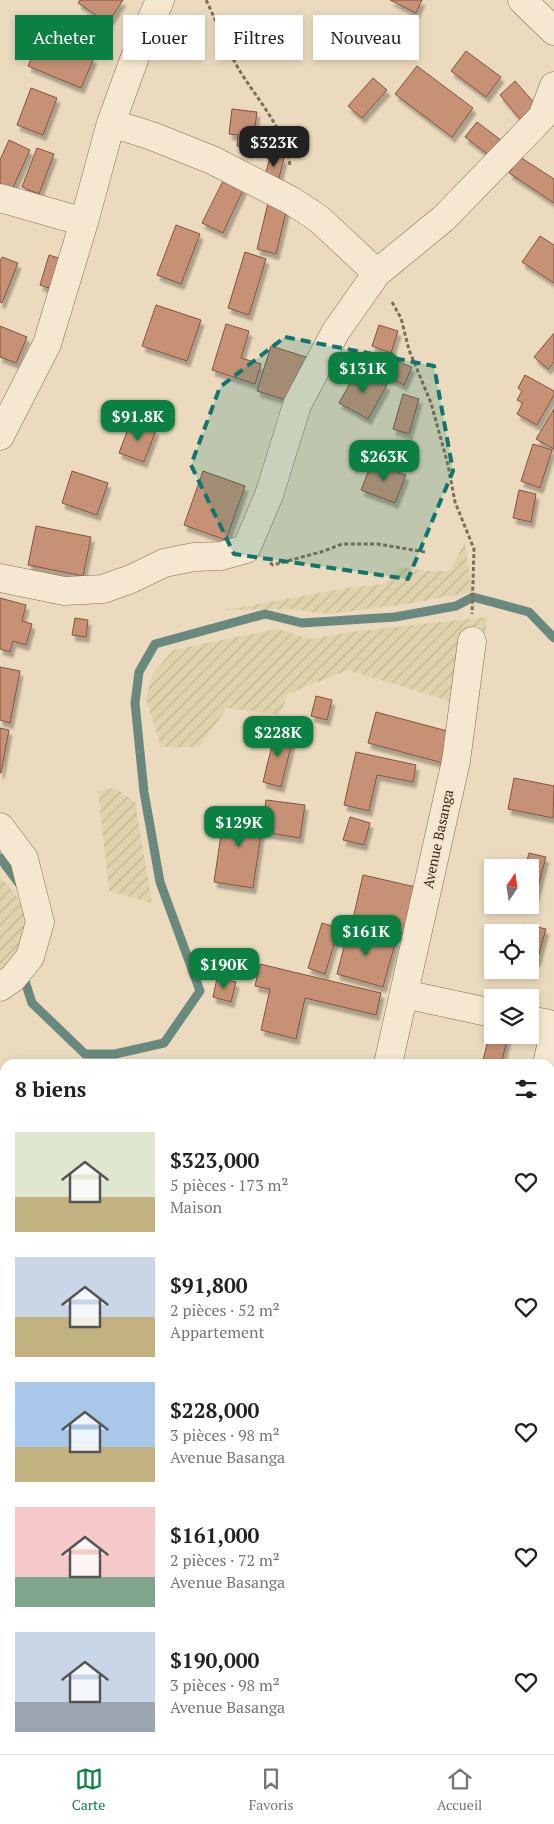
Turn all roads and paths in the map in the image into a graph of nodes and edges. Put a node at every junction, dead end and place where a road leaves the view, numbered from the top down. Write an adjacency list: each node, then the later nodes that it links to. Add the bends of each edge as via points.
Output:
1 (160, 0): 7 (street)
2 (206, 0): 9 (path, via 238,68 266,109 283,142 290,162)
3 (522, 0): 4 (street)
4 (554, 31)
5 (554, 86): 6 (street)
6 (548, 122): 11 (street, via 444,218)
7 (110, 123): 9 (street, via 212,160); 10 (street)
8 (0, 198): 10 (street)
9 (292, 200): 11 (street, via 319,219)
10 (84, 222): 12 (street, via 47,344)
11 (376, 272): 13 (street, via 336,331 297,405 269,494); 16 (path, via 401,318 409,350 431,403 455,502 474,549)
12 (0, 436)
13 (246, 548): 14 (path, via 273,565 342,544 378,544); 15 (street, via 221,556 164,563 103,589 64,591)
14 (425, 552)
15 (0, 578)
16 (472, 641): 19 (street, Avenue Basanga, via 456,761)
17 (0, 828): 18 (street, via 24,859 40,922 30,958 13,978)
18 (0, 987)
19 (404, 994): 20 (street); 24 (street, Avenue Basanga)
20 (484, 1010)
21 (539, 1022): 22 (street)
22 (554, 1025)
23 (554, 1033): 25 (street)
24 (389, 1059)
25 (548, 1059)

